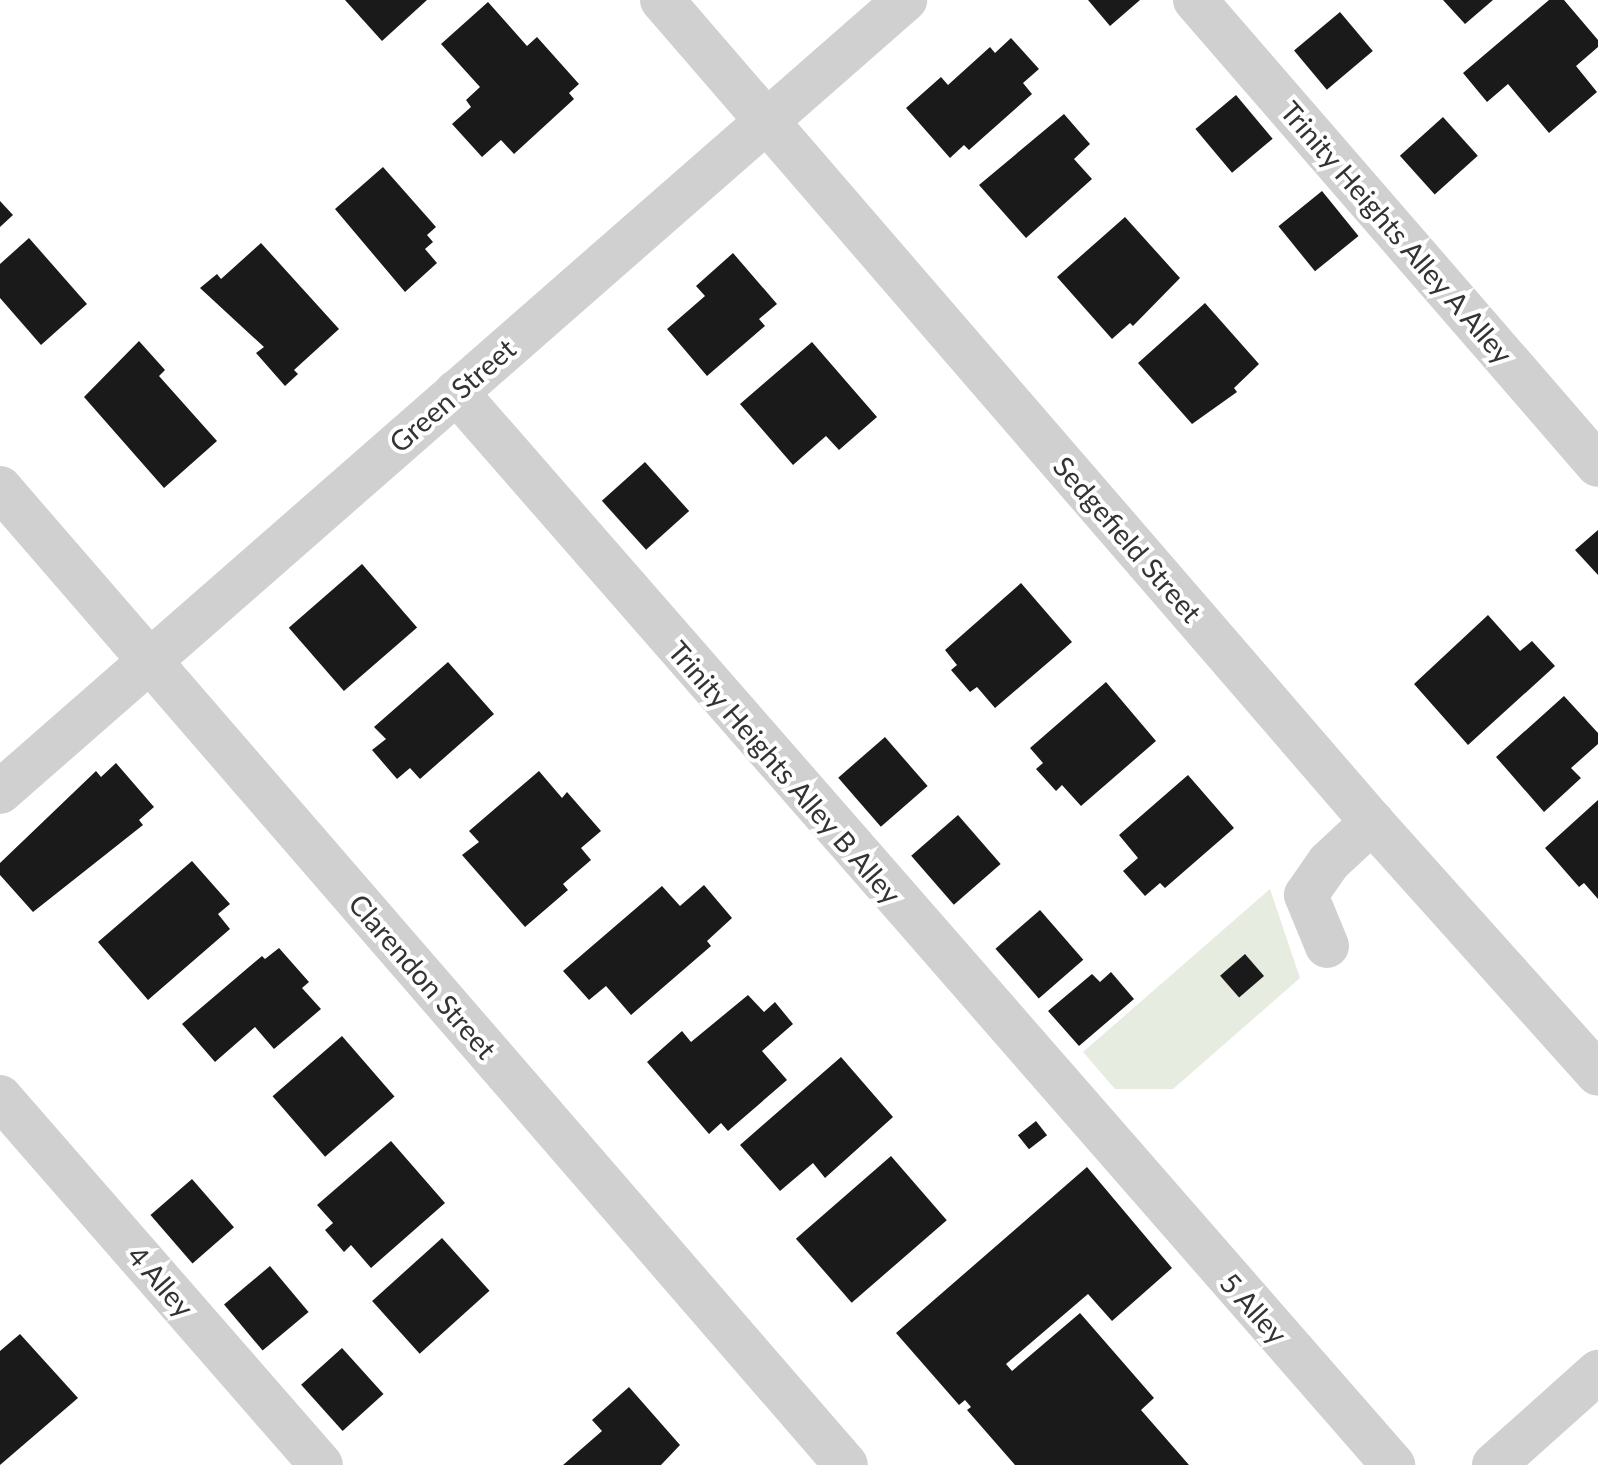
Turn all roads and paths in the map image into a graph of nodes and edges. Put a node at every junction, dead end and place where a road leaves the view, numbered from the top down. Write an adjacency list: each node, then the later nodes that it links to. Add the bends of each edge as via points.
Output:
1 (662, 0): 4 (street, Sedgefield Street)
2 (905, 0): 4 (street, Green Street)
3 (1195, 0): 6 (street, Trinity Heights Alley A Alley)
4 (767, 120): 5 (street, Green Street); 10 (street, Sedgefield Street)
5 (456, 392): 8 (street, Green Street); 14 (street, Trinity Heights Alley B Alley)
6 (1598, 465)
7 (0, 488): 8 (street, Clarendon Street)
8 (151, 661): 9 (street, Green Street); 17 (street, Clarendon Street)
9 (0, 792)
10 (1372, 822): 11 (street, via 1329,862 1306,895); 12 (street, Sedgefield Street)
11 (1327, 946)
12 (1598, 1074)
13 (0, 1097): 16 (street, 4 Alley)
14 (1128, 1146): 18 (street, 5 Alley)
15 (1598, 1372): 19 (street)
16 (321, 1465)
17 (846, 1465)
18 (1393, 1465)
19 (1494, 1465)

